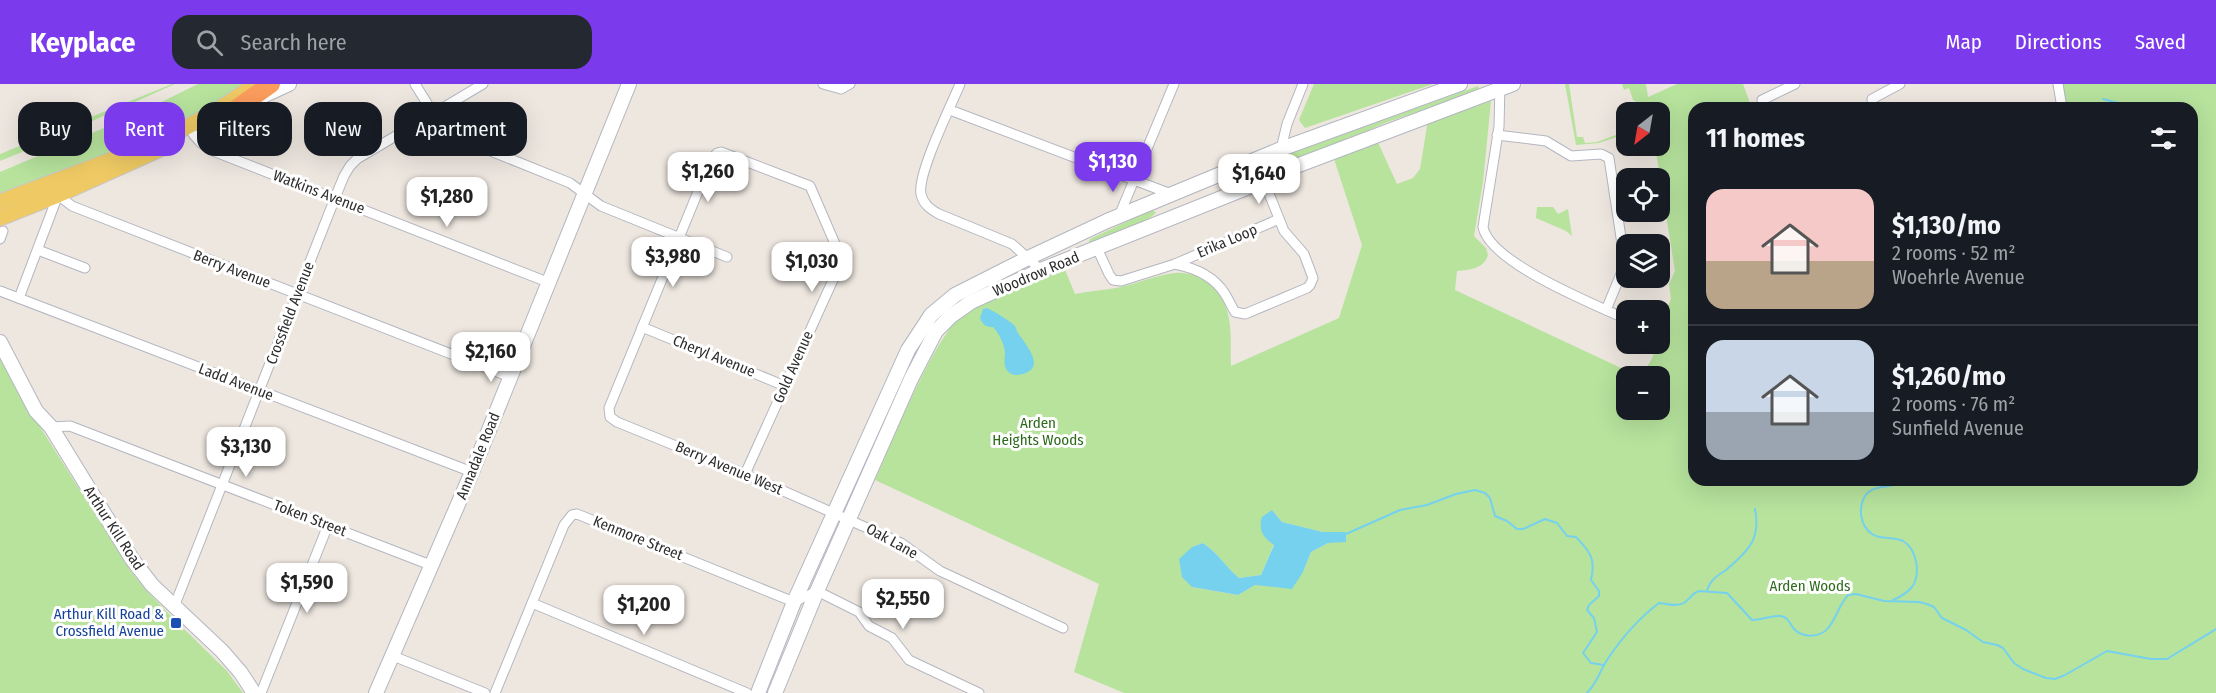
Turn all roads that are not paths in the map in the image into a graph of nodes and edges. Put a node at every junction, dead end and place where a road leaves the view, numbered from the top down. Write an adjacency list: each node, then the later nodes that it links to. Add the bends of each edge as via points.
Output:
1 (255, 84): 38 (main road, via 187,128)
2 (271, 84): 18 (highway)
3 (289, 84): 19 (street)
4 (415, 84): 20 (street)
5 (483, 84): 21 (street, Crossfield Avenue)
6 (629, 84): 34 (street, Annadale Road)
7 (824, 84): 8 (street, via 841,89)
8 (850, 84)
9 (960, 84): 25 (street)
10 (1303, 84): 30 (street)
11 (1459, 84): 30 (street, Woodrow Road)
12 (1795, 84): 17 (street)
13 (1900, 84): 23 (street)
14 (2058, 84): 24 (street)
15 (1170, 85): 33 (street)
16 (1505, 85): 28 (street); 32 (street, Woodrow Road)
17 (1780, 87): 22 (street)
18 (246, 102)
19 (250, 102)
20 (426, 102)
21 (453, 102)
22 (1762, 102)
23 (1872, 102)
24 (2061, 102)
25 (950, 110): 33 (street); 46 (street, via 922,177 925,203 939,214 1012,244)
26 (197, 132): 27 (main road)
27 (193, 134): 36 (main road); 37 (street, Watkins Avenue, via 213,151)
28 (1497, 135): 54 (street, via 1486,236 1525,270); 54 (street, via 1546,141 1571,156 1601,154 1609,158 1625,264)
29 (394, 137): 37 (street, Crossfield Avenue, via 350,166)
30 (1281, 149): 32 (street); 35 (street, Woodrow Road)
31 (503, 156): 34 (street, via 570,183)
32 (1269, 177): 40 (street, Erika Loop); 43 (street, Woodrow Road)
33 (1133, 180): 35 (street); 39 (street)
34 (585, 194): 42 (street, via 601,206); 50 (street, Annadale Road)
35 (1171, 194): 39 (street, Woodrow Road)
36 (58, 195): 41 (main road); 44 (street); 52 (street, Berry Avenue, via 72,206)
37 (335, 198): 50 (street, Watkins Avenue); 52 (street, Crossfield Avenue)
38 (0, 202)
39 (1119, 216): 46 (street, Woodrow Road)
40 (1279, 219): 47 (street, Erika Loop); 47 (street, Erika Loop, via 1304,254 1312,274 1307,288 1241,315 1215,281)
41 (1, 229)
42 (679, 238): 45 (street); 56 (street); 59 (street, Gold Avenue, via 717,153 726,153 810,186 842,260)
43 (1097, 248): 47 (street, Erika Loop, via 1111,278 1117,281); 49 (street, Woodrow Road)
44 (38, 250): 48 (street); 53 (street)
45 (728, 257)
46 (1028, 258): 49 (street); 65 (street, Woodrow Road, via 955,296 931,315 908,350)
47 (1175, 264)
48 (85, 268)
49 (1041, 270): 66 (street, Woodrow Road, via 971,303 936,331)
50 (550, 283): 58 (street, Annadale Road)
51 (0, 291): 53 (street, Ladd Avenue)
52 (297, 294): 58 (street, Berry Avenue); 60 (street, Crossfield Avenue)
53 (19, 298): 60 (street, Ladd Avenue)
54 (1606, 309): 55 (street)
55 (1616, 314)
56 (642, 327): 59 (street, Cheryl Avenue); 63 (street, Berry Avenue West, via 609,408 610,417)
57 (0, 342): 61 (street, Arthur Kill Road, via 36,411)
58 (510, 377): 62 (street, Annadale Road)
59 (785, 386): 63 (street, Gold Avenue)
60 (260, 391): 62 (street, Ladd Avenue); 64 (street, Crossfield Avenue)
61 (51, 427): 64 (street, Token Street, via 70,426); 72 (street, Arthur Kill Road, via 132,559)
62 (472, 472): 68 (street, Annadale Road)
63 (745, 474): 65 (street, Berry Avenue West)
64 (223, 484): 67 (street, Token Street); 72 (street, Crossfield Avenue)
65 (834, 513): 66 (street, Berry Avenue West); 70 (street, Woodrow Road)
66 (849, 519): 69 (street, Woodrow Road); 73 (street, Oak Lane, via 900,543 940,572)
67 (328, 525): 68 (street, Token Street); 76 (street)
68 (433, 566): 74 (street, Annadale Road)
69 (817, 591): 70 (street); 82 (street, Woodrow Road); 83 (street, via 860,612 869,626 892,638 909,660)
70 (794, 602): 71 (street, Kenmore Street, via 577,514 564,525); 81 (street, Woodrow Road)
71 (532, 603): 79 (street, Kenmore Street); 80 (street)
72 (174, 606): 75 (street, Arthur Kill Road, via 222,651)
73 (1063, 628)
74 (393, 656): 77 (street, Annadale Road); 78 (street)
75 (254, 693)
76 (261, 693)
77 (376, 693)
78 (485, 693)
79 (495, 693)
80 (747, 693)
81 (758, 693)
82 (775, 693)
83 (980, 693)

